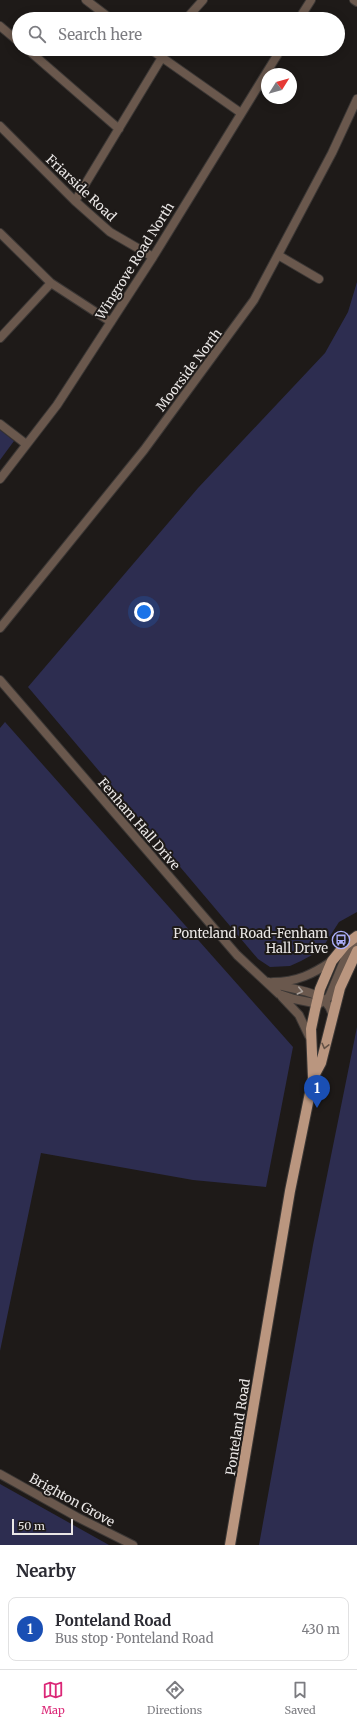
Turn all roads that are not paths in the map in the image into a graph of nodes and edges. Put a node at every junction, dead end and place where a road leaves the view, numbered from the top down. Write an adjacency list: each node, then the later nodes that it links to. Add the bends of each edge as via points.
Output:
1 (86, 0): 6 (street)
2 (203, 0): 7 (street)
3 (311, 0): 8 (street)
4 (354, 0): 5 (street)
5 (357, 2)
6 (102, 12)
7 (192, 12)
8 (303, 12)
9 (0, 26): 10 (street)
10 (12, 36)
11 (35, 56): 18 (street)
12 (159, 56): 14 (street)
13 (277, 56): 16 (street, Wingrove Road North)
14 (161, 58): 16 (street); 18 (street)
15 (357, 99): 21 (street, Moorside North, via 332,153)
16 (241, 113): 22 (street, Wingrove Road North)
17 (0, 126): 19 (street, Friarside Road)
18 (119, 129): 19 (street)
19 (75, 201): 22 (street, Friarside Road, via 110,232)
20 (0, 233): 24 (street)
21 (278, 255): 23 (street); 30 (street, Moorside North, via 254,300 226,341 144,450)
22 (153, 257): 25 (street, Wingrove Road North)
23 (319, 279)
24 (51, 283): 25 (street); 26 (street)
25 (111, 322): 28 (street, Wingrove Road North, via 57,405)
26 (0, 338)
27 (0, 424): 28 (street)
28 (26, 444): 29 (street, Wingrove Road North)
29 (0, 479)
30 (0, 628)
31 (0, 680): 36 (street, Fenham Hall Drive, via 237,955)
32 (357, 936): 35 (main road, Ponteland Road, via 345,945)
33 (357, 942): 38 (street)
34 (357, 951): 39 (main road, Ponteland Road)
35 (332, 961): 36 (street, via 298,980); 38 (main road, Ponteland Road)
36 (266, 981): 37 (street, Fenham Hall Drive); 38 (street, Fenham Hall Drive, one-way to 38)
37 (279, 994): 38 (street, Fenham Hall Drive); 40 (street, via 302,1019)
38 (320, 1000): 39 (street); 40 (main road, Ponteland Road)
39 (332, 1013): 41 (main road, Ponteland Road, one-way to 41, via 321,1063)
40 (311, 1042): 41 (main road, Ponteland Road)
41 (313, 1078): 44 (main road, Ponteland Road, via 290,1190)
42 (0, 1474): 43 (street, Brighton Grove)
43 (133, 1545)
44 (230, 1545)

